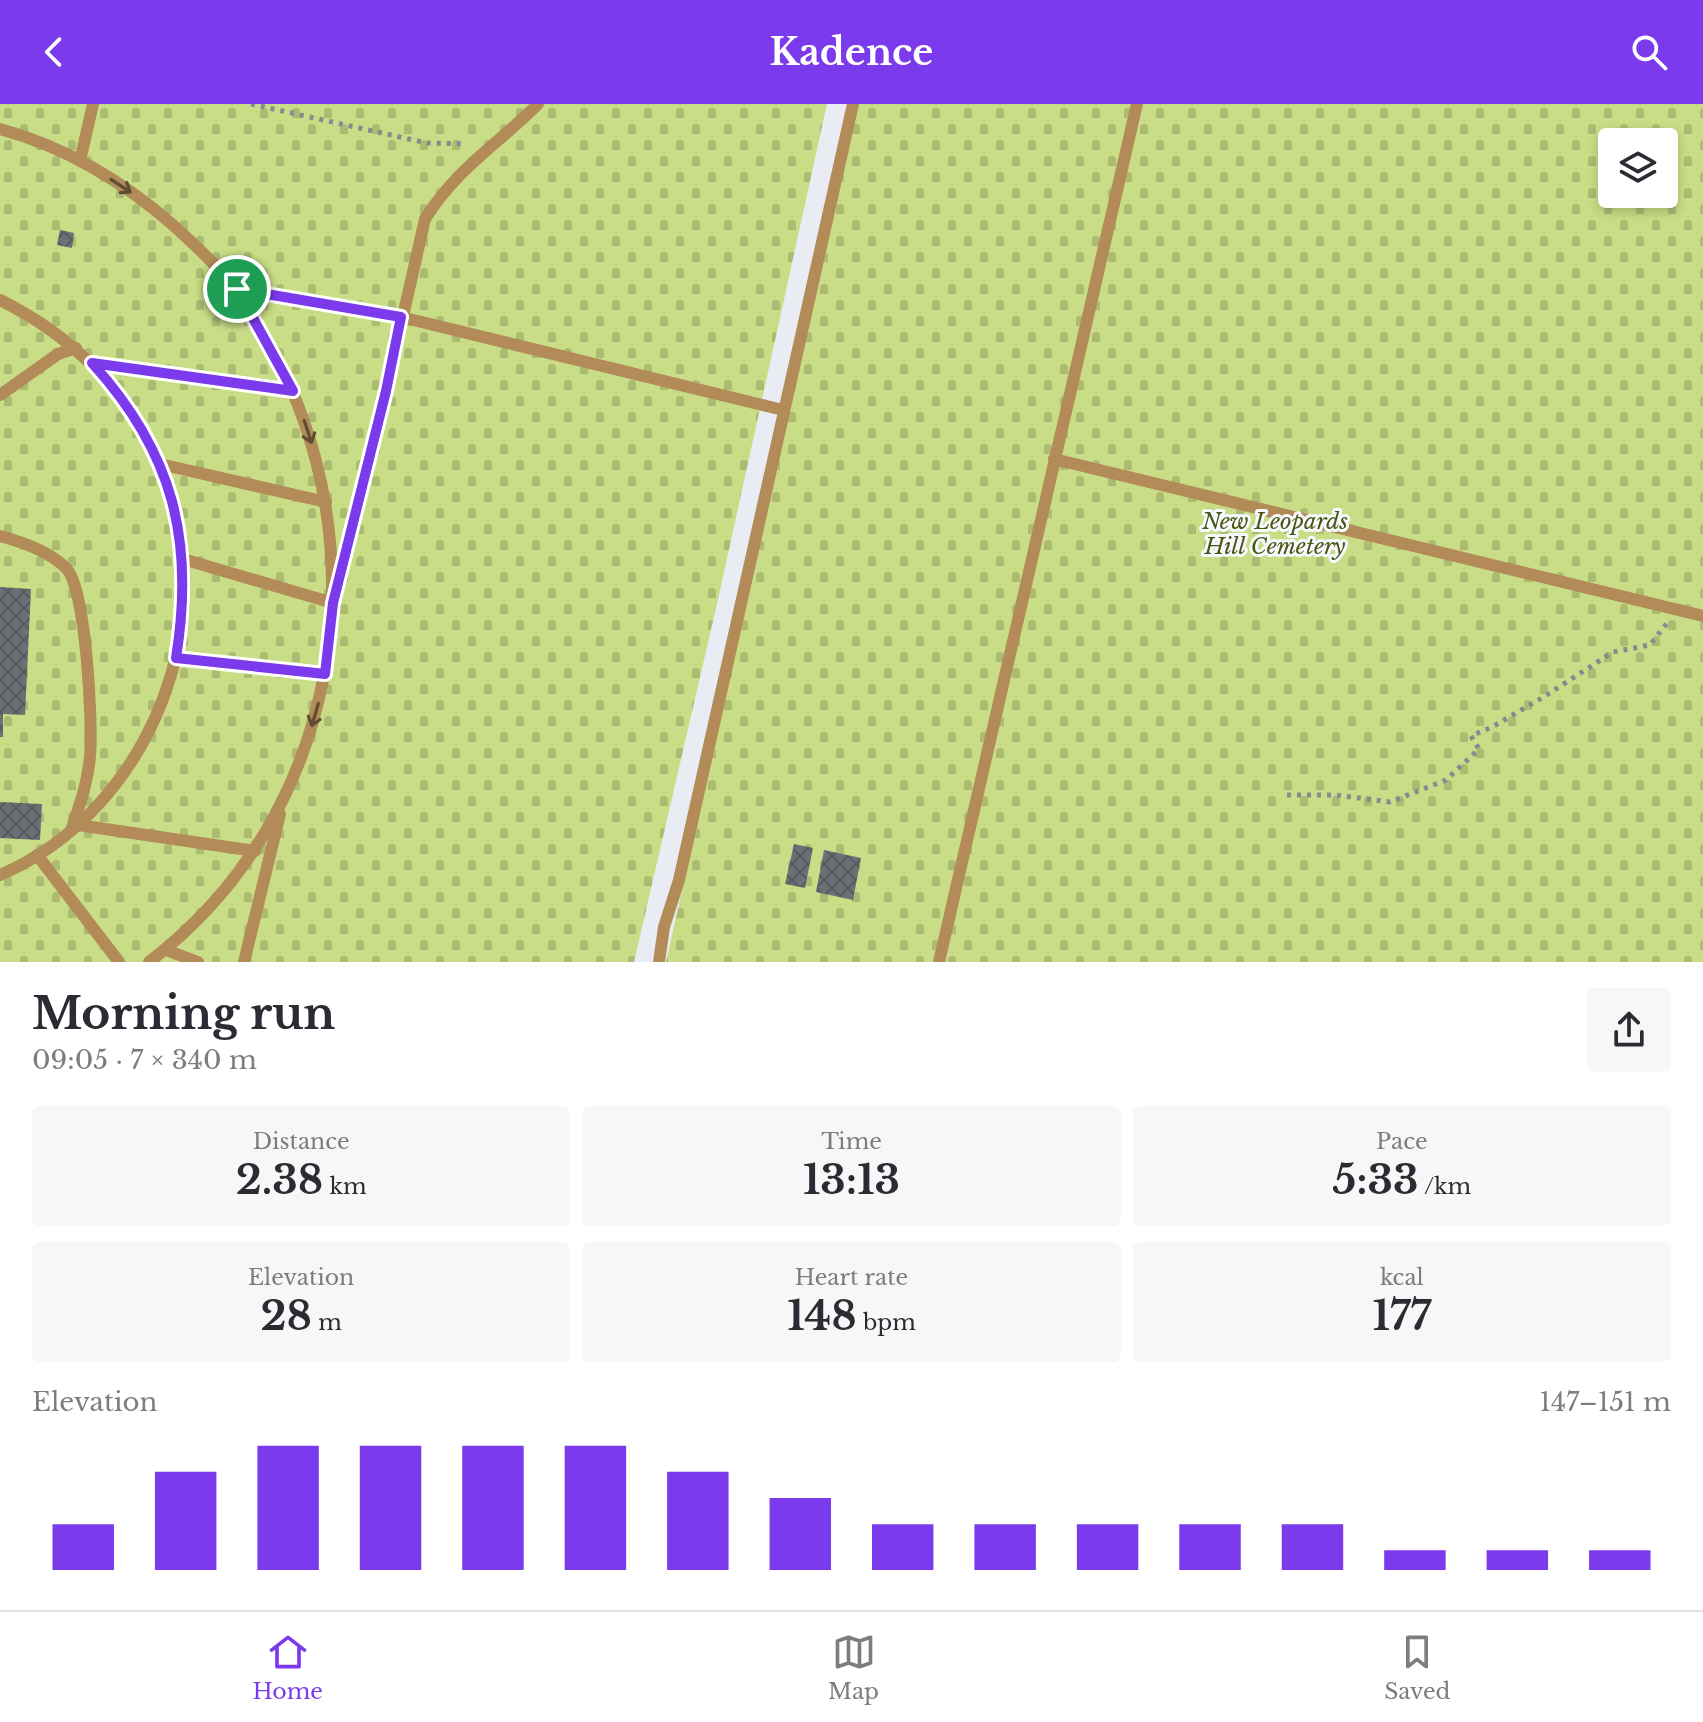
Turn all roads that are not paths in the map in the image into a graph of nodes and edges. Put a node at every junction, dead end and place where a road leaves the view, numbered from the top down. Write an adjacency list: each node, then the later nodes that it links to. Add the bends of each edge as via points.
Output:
1 (93, 104): 6 (lane)
2 (538, 104): 9 (lane, via 440,195 425,219)
3 (853, 104): 14 (lane)
4 (1137, 104): 15 (lane)
5 (0, 129): 6 (lane)
6 (80, 161): 7 (lane, one-way to 7, via 153,208)
7 (237, 289): 9 (lane); 12 (lane)
8 (0, 300): 10 (lane)
9 (401, 317): 14 (lane); 20 (lane)
10 (76, 348): 11 (lane); 13 (lane, via 58,354)
11 (92, 363): 12 (lane); 16 (lane, via 123,400)
12 (293, 391): 17 (lane, one-way to 17)
13 (0, 395)
14 (783, 410): 34 (lane)
15 (1054, 459): 21 (lane); 35 (lane)
16 (160, 464): 17 (lane); 19 (lane, via 179,525)
17 (326, 502): 20 (lane)
18 (0, 536): 25 (lane, via 33,547 69,570 77,593 92,708 87,783)
19 (183, 559): 20 (lane); 22 (lane)
20 (333, 603): 23 (lane)
21 (1703, 616)
22 (176, 658): 23 (lane); 25 (lane, via 140,749 112,790)
23 (325, 674): 24 (lane, one-way to 24, via 309,735)
24 (285, 794): 26 (lane); 33 (lane)
25 (74, 828): 26 (lane); 27 (lane)
26 (255, 851): 29 (lane)
27 (37, 855): 28 (lane); 30 (lane)
28 (0, 875)
29 (166, 950): 31 (lane); 32 (lane)
30 (119, 962)
31 (149, 962)
32 (198, 962)
33 (244, 962)
34 (659, 962)
35 (939, 962)

